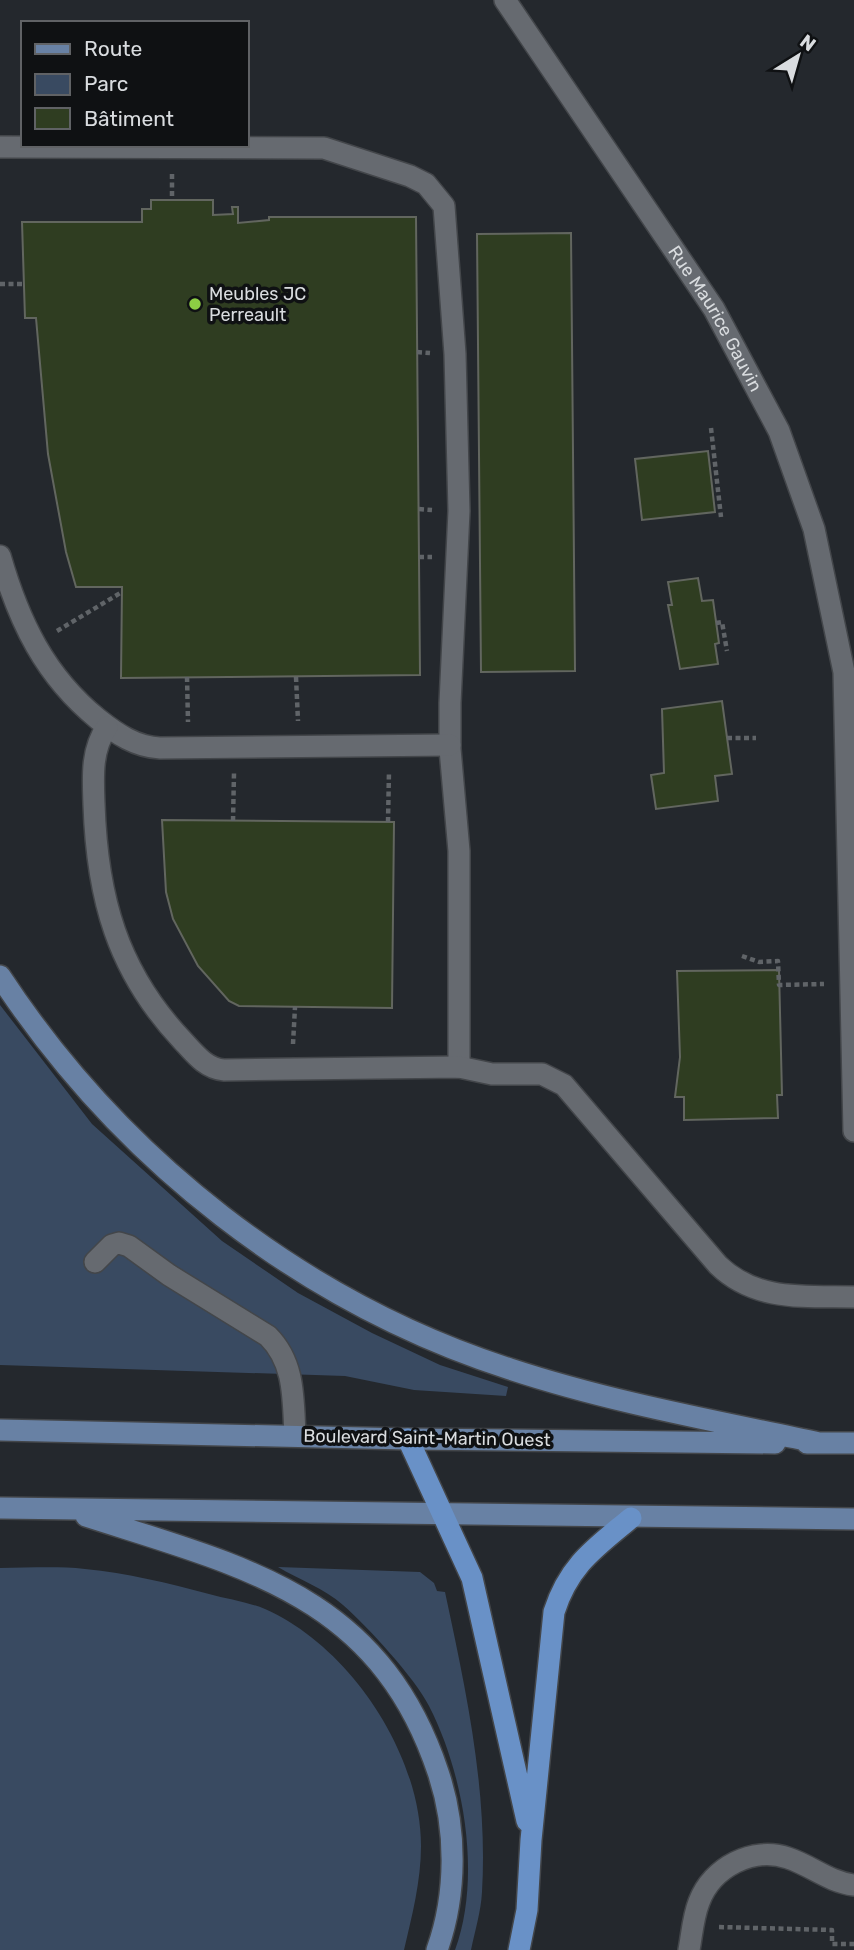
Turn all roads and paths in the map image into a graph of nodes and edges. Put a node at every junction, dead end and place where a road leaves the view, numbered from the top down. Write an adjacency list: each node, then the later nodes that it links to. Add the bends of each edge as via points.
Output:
1 (505, 0): 14 (street, Rue Maurice Gauvin, via 702,290 764,399 814,529)
2 (0, 148): 22 (street, via 324,148 410,176 437,195 444,206 449,235 459,511)
3 (172, 170): 4 (path)
4 (172, 200)
5 (0, 284): 6 (path)
6 (24, 284)
7 (711, 428): 8 (path)
8 (721, 517)
9 (0, 556): 19 (street, via 19,616 43,660 69,693)
10 (122, 592): 12 (path)
11 (716, 623): 13 (path, via 722,622)
12 (52, 633)
13 (727, 651)
14 (849, 671): 33 (street, Rue Maurice Gauvin)
15 (187, 677): 18 (path)
16 (296, 677): 17 (path)
17 (297, 690)
18 (187, 691)
19 (107, 727): 22 (street, via 148,747); 32 (street, via 96,752 93,778 97,863 106,909 136,980 164,1022 195,1054 212,1068 224,1070)
20 (727, 738): 21 (path)
21 (756, 738)
22 (450, 745): 32 (street, via 459,851)
23 (388, 778): 26 (path)
24 (233, 806): 25 (path)
25 (233, 821)
26 (388, 822)
27 (742, 956): 29 (path, via 759,962 778,961 779,985)
28 (0, 976): 40 (main road, via 65,1064 151,1155 238,1229 348,1299 424,1336 519,1372)
29 (829, 984)
30 (295, 1007): 31 (path)
31 (293, 1052)
32 (459, 1067): 35 (street, via 492,1074 542,1074 560,1081 718,1265 737,1281 771,1294)
33 (854, 1131)
34 (95, 1262): 37 (street, via 113,1245 129,1245 268,1336 288,1367)
35 (854, 1297)
36 (0, 1430): 37 (main road, Boulevard Saint-Martin Ouest)
37 (295, 1435): 38 (main road, Boulevard Saint-Martin Ouest)
38 (408, 1440): 40 (main road, Boulevard Saint-Martin Ouest); 43 (highway)
39 (854, 1443): 40 (main road, Boulevard Saint-Martin Ouest)
40 (819, 1444)
41 (0, 1508): 42 (main road)
42 (64, 1509): 43 (main road); 50 (main road, via 270,1580 323,1611 379,1662 422,1729 448,1812 450,1895)
43 (445, 1516): 44 (main road); 46 (highway, via 481,1609)
44 (631, 1518): 45 (main road); 46 (highway, via 579,1562 559,1597 550,1637)
45 (854, 1519)
46 (531, 1840): 51 (highway, via 527,1910)
47 (854, 1885): 52 (street, via 780,1856 734,1863 704,1890)
48 (721, 1928): 49 (path, via 832,1930 832,1944)
49 (854, 1944)
50 (437, 1950)
51 (519, 1950)
52 (689, 1950)

